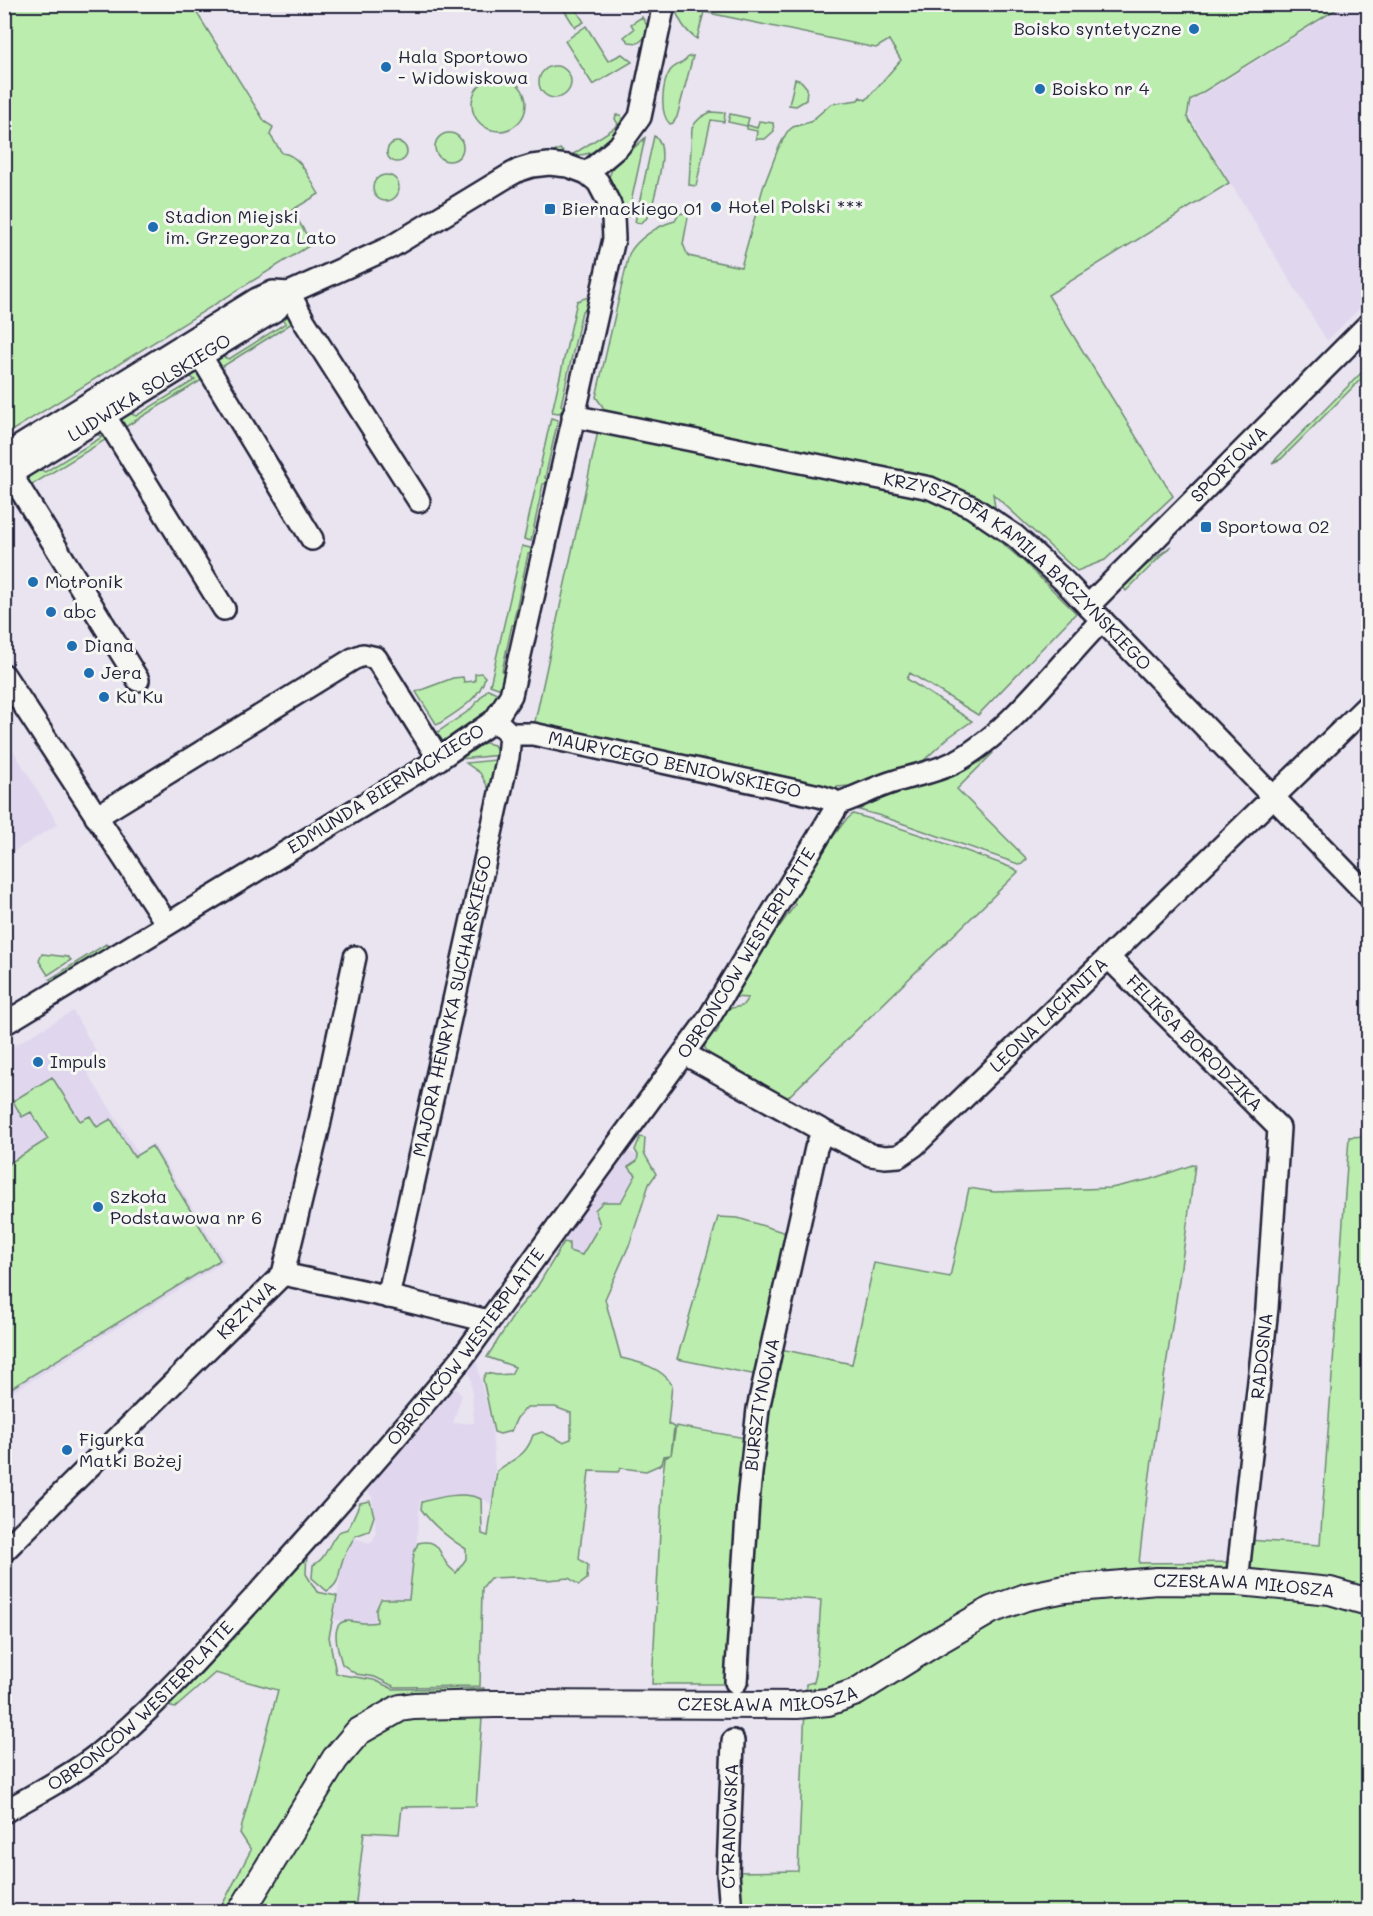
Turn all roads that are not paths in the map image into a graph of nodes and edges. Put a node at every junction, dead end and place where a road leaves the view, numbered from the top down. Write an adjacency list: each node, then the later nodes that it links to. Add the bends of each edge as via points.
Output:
1 (664, 4): 2 (street, via 640,117 619,146)
2 (587, 173): 3 (street, LUDWIKA SOLSKIEGO, via 549,164 519,170 391,247); 7 (street, EDMUNDA BIERNACKIEGO, via 598,182 610,205 614,239)
3 (288, 293): 5 (street, LUDWIKA SOLSKIEGO, via 277,309); 9 (street)
4 (1368, 325): 12 (street, SPORTOWA)
5 (196, 348): 6 (street, LUDWIKA SOLSKIEGO); 10 (street)
6 (100, 407): 8 (street, LUDWIKA SOLSKIEGO); 11 (street)
7 (573, 416): 12 (street, KRZYSZTOFA KAMILA BACZYŃSKIEGO, via 930,488 972,507 1015,536); 16 (street, EDMUNDA BIERNACKIEGO)
8 (6, 468): 14 (street)
9 (419, 501)
10 (312, 539)
11 (224, 609)
12 (1095, 613): 18 (street, KRZYSZTOFA KAMILA BACZYŃSKIEGO); 19 (street, SPORTOWA, via 1020,708 980,746 934,771)
13 (4, 675): 20 (street)
14 (138, 680)
15 (1368, 705): 18 (street, LEONA LACHNITA)
16 (503, 727): 17 (street, EDMUNDA BIERNACKIEGO); 19 (street, MAURYCEGO BENIOWSKIEGO, via 819,796); 30 (street, MAJORA HENRYKA SUCHARSKIEGO, via 508,757)
17 (438, 759): 20 (street, via 376,658 363,655); 22 (street, EDMUNDA BIERNACKIEGO)
18 (1274, 798): 21 (street, KRZYSZTOFA KAMILA BACZYŃSKIEGO); 24 (street, LEONA LACHNITA)
19 (836, 804): 26 (street, OBROŃCÓW WESTERPLATTE, via 788,890)
20 (96, 817): 22 (street)
21 (1368, 895)
22 (167, 924): 25 (street, EDMUNDA BIERNACKIEGO)
23 (355, 957): 29 (street, KRZYWA)
24 (1108, 957): 27 (street, FELIKSA BORODZIKA); 28 (street, LEONA LACHNITA, via 900,1156 871,1155)
25 (4, 1024)
26 (685, 1054): 28 (street, LEONA LACHNITA); 31 (street, OBROŃCÓW WESTERPLATTE)
27 (1279, 1128): 33 (street, RADOSNA, via 1267,1308)
28 (823, 1131): 35 (street, BURSZTYNOWA, via 758,1409)
29 (283, 1274): 30 (street); 32 (street, KRZYWA)
30 (388, 1297): 31 (street)
31 (488, 1321): 37 (street, OBROŃCÓW WESTERPLATTE, via 456,1366 326,1518 144,1715 95,1756)
32 (4, 1551)
33 (1237, 1582): 34 (street, CZESŁAWA MIŁOSZA, via 1330,1591); 38 (street, CZESŁAWA MIŁOSZA, via 1103,1584 1026,1597 991,1610 856,1692 828,1702 400,1708 358,1732 335,1759)
34 (1368, 1602)
35 (736, 1682)
36 (733, 1741): 39 (street, CYRANOWSKA, via 728,1873)
37 (4, 1812)
38 (241, 1911)
39 (731, 1911)

